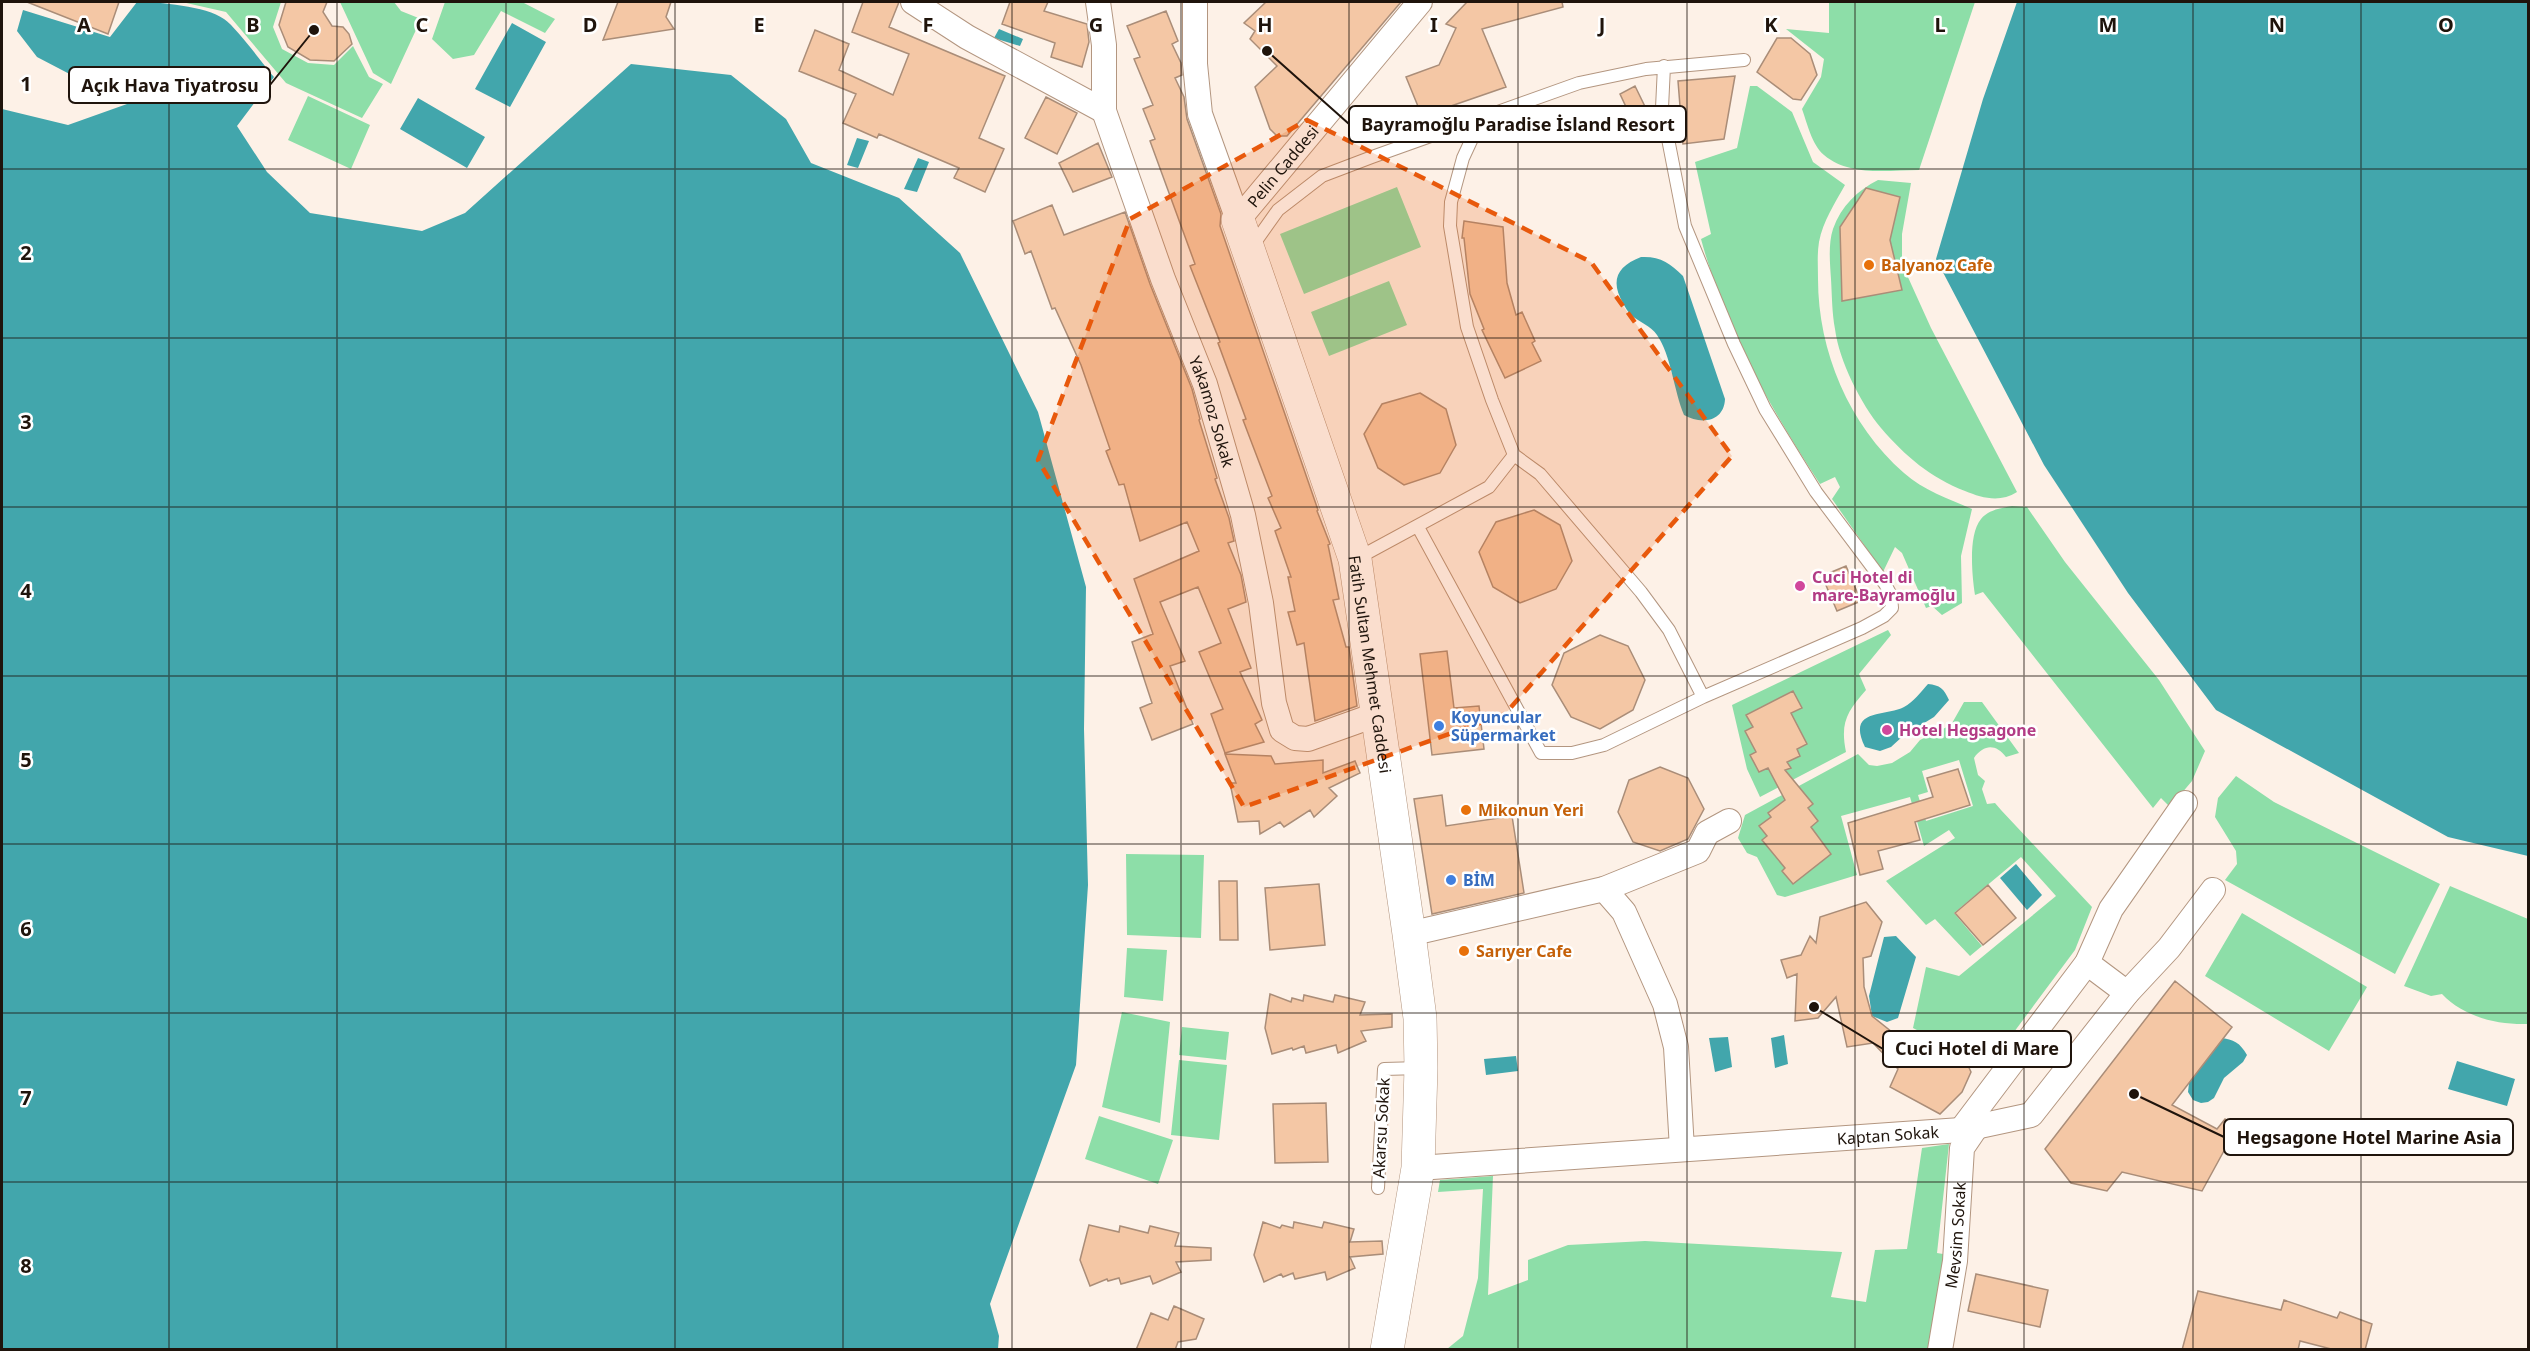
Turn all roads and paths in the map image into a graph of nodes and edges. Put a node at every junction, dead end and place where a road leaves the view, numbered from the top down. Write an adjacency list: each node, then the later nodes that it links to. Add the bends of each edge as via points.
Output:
1 (914, 2): 7 (street, via 967,37)
2 (1098, 2): 7 (street, Yakamoz Sokak, via 1104,45)
3 (1195, 2): 9 (street, Fatih Sultan Mehmet Caddesi, via 1200,114)
4 (1420, 2): 9 (street, Pelin Caddesi)
5 (1744, 60): 6 (lane)
6 (1664, 66): 8 (lane, via 1579,83); 14 (lane, via 1662,108 1685,226 1734,344 1765,409 1816,492 1880,576 1891,596 1892,608 1862,628)
7 (1104, 111): 15 (street, Yakamoz Sokak, via 1205,384 1237,493 1261,603 1274,704 1282,730 1295,738 1308,739)
8 (1482, 117): 10 (lane, via 1322,176 1278,210); 11 (lane, via 1463,158 1449,226 1467,327)
9 (1238, 220): 10 (street, Fatih Sultan Mehmet Caddesi)
10 (1249, 252): 13 (street, Fatih Sultan Mehmet Caddesi)
11 (1514, 455): 12 (lane, via 1489,488); 14 (lane, via 1540,474 1641,592 1669,630)
12 (1418, 526): 13 (lane); 14 (lane, via 1541,753 1572,753 1604,745)
13 (1355, 559): 15 (street, Fatih Sultan Mehmet Caddesi)
14 (1703, 697)
15 (1378, 714): 20 (street, Fatih Sultan Mehmet Caddesi)
16 (2185, 803): 21 (street, Kaptan Sokak, via 2111,909)
17 (1729, 821): 18 (street, via 1707,833 1698,851)
18 (1604, 889): 20 (street); 25 (street, via 1624,912 1665,1004 1676,1047)
19 (2213, 890): 22 (street, via 2169,948)
20 (1409, 934): 23 (street, Fatih Sultan Mehmet Caddesi, via 1420,1018)
21 (2087, 963): 22 (street); 24 (street, Kaptan Sokak)
22 (2127, 993): 24 (street, via 2031,1115)
23 (1421, 1068): 26 (street, Fatih Sultan Mehmet Caddesi); 27 (lane, Akarsu Sokak, via 1384,1069)
24 (1969, 1128): 25 (street, Kaptan Sokak); 29 (street, Mevsim Sokak, via 1962,1148 1955,1261)
25 (1682, 1149): 26 (street, Kaptan Sokak)
26 (1418, 1168): 28 (street, Fatih Sultan Mehmet Caddesi)
27 (1378, 1188)
28 (1387, 1350)
29 (1940, 1350)

